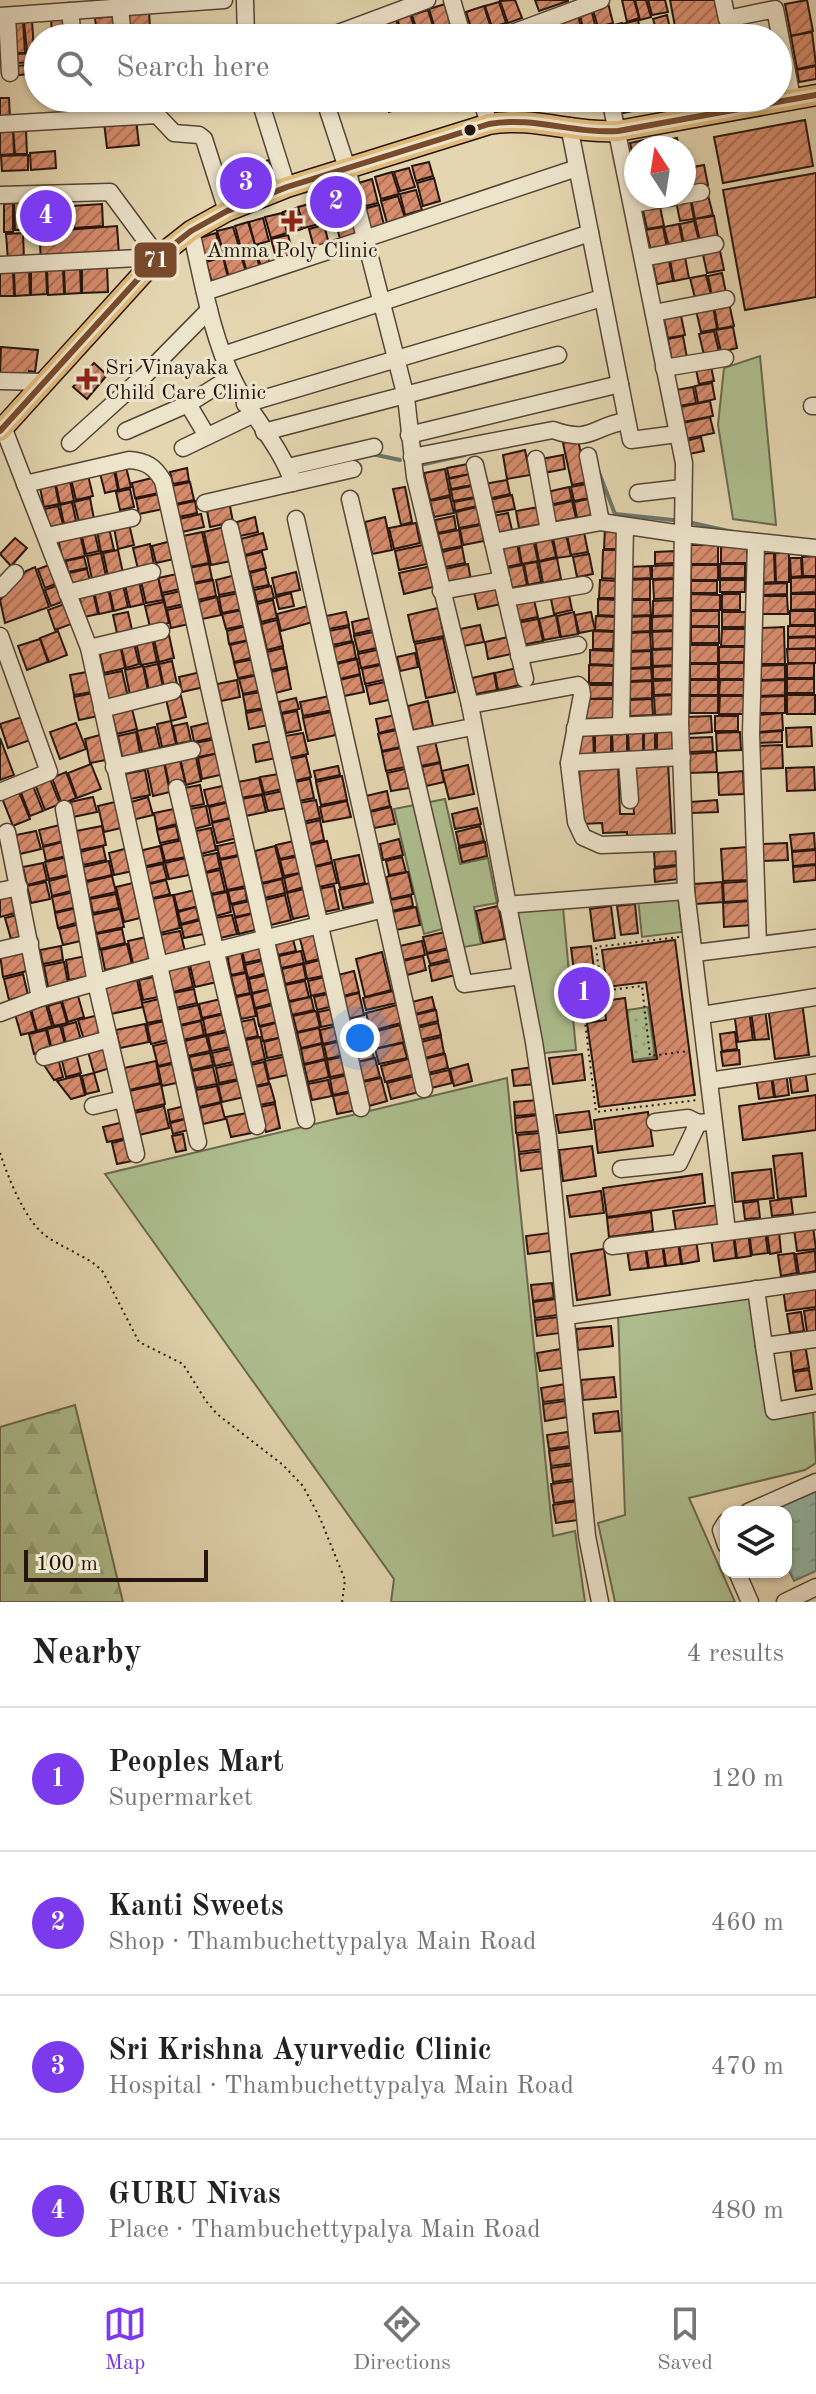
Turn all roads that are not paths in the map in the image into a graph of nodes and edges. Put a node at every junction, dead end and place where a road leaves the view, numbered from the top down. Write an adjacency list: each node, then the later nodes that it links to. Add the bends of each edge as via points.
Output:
1 (213, 0): 2 (street); 8 (street)
2 (224, 0)
3 (245, 0): 14 (street)
4 (427, 0): 15 (street)
5 (452, 0): 16 (street)
6 (601, 0): 17 (street)
7 (723, 0): 18 (street, via 727,19 775,9)
8 (149, 3): 9 (street)
9 (120, 7): 10 (street); 13 (street)
10 (70, 11): 11 (street); 12 (street)
11 (4, 16): 19 (street)
12 (71, 24)
13 (122, 24)
14 (246, 24)
15 (363, 24)
16 (459, 24)
17 (537, 24)
18 (778, 24)
19 (10, 73)
20 (816, 95): 21 (main road)
21 (792, 98)
22 (263, 112): 34 (street)
23 (332, 112): 32 (street)
24 (475, 112): 32 (main road)
25 (497, 112): 29 (main road)
26 (613, 112): 30 (street)
27 (718, 112): 30 (main road)
28 (0, 124): 39 (street, via 157,115 174,133 204,139)
29 (569, 126): 30 (main road); 33 (street)
30 (618, 131): 31 (street)
31 (624, 160)
32 (347, 168): 34 (main road); 42 (street)
33 (577, 168): 41 (street); 42 (street)
34 (287, 187): 39 (main road)
35 (701, 192): 36 (street)
36 (696, 193)
37 (0, 195): 44 (street, via 110,192)
38 (634, 208): 45 (street)
39 (227, 211): 40 (main road)
40 (191, 231): 44 (main road); 47 (street)
41 (590, 233): 48 (street); 50 (street)
42 (365, 240): 47 (street); 50 (street)
43 (715, 244): 45 (street)
44 (158, 257): 46 (street); 60 (main road)
45 (643, 258): 52 (street)
46 (0, 265)
47 (205, 292): 51 (street)
48 (602, 298): 55 (street); 61 (street)
49 (726, 299): 52 (street)
50 (381, 303): 53 (street); 55 (street)
51 (209, 310): 53 (street); 72 (street)
52 (654, 313): 57 (street)
53 (223, 355): 58 (street)
54 (558, 355): 62 (street)
55 (398, 358): 62 (street); 64 (street)
56 (725, 358): 57 (street)
57 (664, 368): 69 (street)
58 (231, 377): 63 (street); 64 (street)
59 (0, 381): 60 (street)
60 (43, 382): 66 (main road)
61 (620, 384): 65 (street); 70 (street)
62 (406, 397): 68 (street); 70 (street)
63 (188, 404): 67 (street); 71 (street)
64 (248, 409): 68 (street); 71 (street)
65 (627, 421): 69 (street, via 631,440); 76 (street, via 587,436 553,430)
66 (2, 429): 81 (street)
67 (126, 431)
68 (264, 432): 80 (street)
69 (677, 434): 82 (street, via 684,463)
70 (409, 435): 76 (street)
71 (207, 436): 74 (street)
72 (70, 443)
73 (374, 447): 80 (street)
74 (183, 448)
75 (588, 456): 88 (street)
76 (412, 457): 102 (street)
77 (536, 459): 91 (street)
78 (475, 465): 94 (street)
79 (353, 469): 80 (street)
80 (290, 475): 85 (street)
81 (25, 484): 93 (street); 137 (street, via 129,460 153,467 163,481)
82 (682, 488): 83 (street); 92 (street)
83 (638, 493)
84 (350, 499): 118 (street)
85 (205, 503)
86 (132, 518): 93 (street)
87 (296, 519): 134 (street)
88 (601, 522): 89 (street); 91 (street)
89 (625, 526): 92 (street); 115 (street)
90 (230, 528): 135 (street)
91 (549, 531): 94 (street)
92 (682, 534): 95 (street); 114 (street)
93 (47, 536): 103 (street)
94 (493, 542): 99 (street)
95 (756, 542): 96 (street); 139 (street, via 751,734)
96 (816, 548)
97 (152, 572): 103 (street)
98 (15, 573): 101 (street)
99 (502, 580): 102 (street); 104 (street)
100 (584, 585): 104 (street)
101 (0, 589)
102 (441, 591): 112 (street)
103 (67, 593): 108 (street)
104 (506, 598): 109 (street)
105 (161, 631): 108 (street)
106 (0, 636): 125 (street, via 49,772)
107 (578, 645): 109 (street)
108 (89, 648): 113 (street)
109 (519, 656): 110 (street)
110 (525, 679)
111 (173, 691): 113 (street)
112 (470, 705): 116 (street); 117 (street, via 578,685 582,695)
113 (102, 709): 123 (street)
114 (680, 723): 115 (street); 120 (street)
115 (621, 726): 117 (street)
116 (472, 727): 118 (street); 133 (street)
117 (575, 728): 122 (street)
118 (407, 740): 144 (street, via 464,984)
119 (192, 750): 123 (street)
120 (676, 757): 121 (street); 129 (street)
121 (627, 760): 122 (street); 126 (street)
122 (569, 763): 129 (street, via 576,822 583,837 601,845)
123 (114, 767): 143 (street)
124 (177, 788): 141 (street)
125 (0, 792)
126 (630, 800)
127 (64, 809): 145 (street)
128 (7, 832): 130 (street)
129 (679, 843): 132 (street)
130 (19, 887): 131 (street); 138 (street)
131 (0, 891)
132 (686, 891): 133 (street); 142 (street)
133 (506, 905): 144 (street)
134 (384, 909): 135 (street); 154 (street)
135 (319, 925): 137 (street); 157 (street)
136 (816, 938): 139 (street)
137 (265, 939): 141 (street); 158 (street)
138 (30, 943): 140 (street); 147 (street)
139 (758, 945): 142 (street)
140 (0, 950)
141 (216, 951): 143 (street); 161 (street)
142 (695, 953): 149 (street)
143 (158, 965): 145 (street); 162 (street)
144 (521, 976): 170 (street, via 547,1123)
145 (96, 983): 147 (street); 150 (street)
146 (816, 997): 149 (street)
147 (40, 998): 148 (street)
148 (0, 1013)
149 (702, 1015): 153 (street)
150 (109, 1039): 151 (street); 155 (street)
151 (44, 1057)
152 (816, 1065): 153 (street)
153 (709, 1081): 160 (street)
154 (424, 1089)
155 (123, 1099): 156 (street); 163 (street)
156 (93, 1106)
157 (361, 1108)
158 (306, 1120)
159 (655, 1122): 160 (street)
160 (706, 1122): 164 (street, via 679,1163); 166 (street)
161 (257, 1126)
162 (198, 1142)
163 (136, 1154)
164 (621, 1169)
165 (816, 1221): 166 (street)
166 (727, 1231): 167 (street)
167 (612, 1246)
168 (816, 1281): 169 (street)
169 (756, 1289): 170 (street); 172 (street)
170 (566, 1316): 178 (street, via 587,1536)
171 (816, 1339): 172 (street)
172 (764, 1346): 173 (street, via 774,1411)
173 (816, 1403)
174 (816, 1482): 175 (street)
175 (762, 1506)
176 (740, 1578): 179 (street)
177 (816, 1587): 180 (street)
178 (600, 1602)
179 (750, 1602)
180 (785, 1602)

